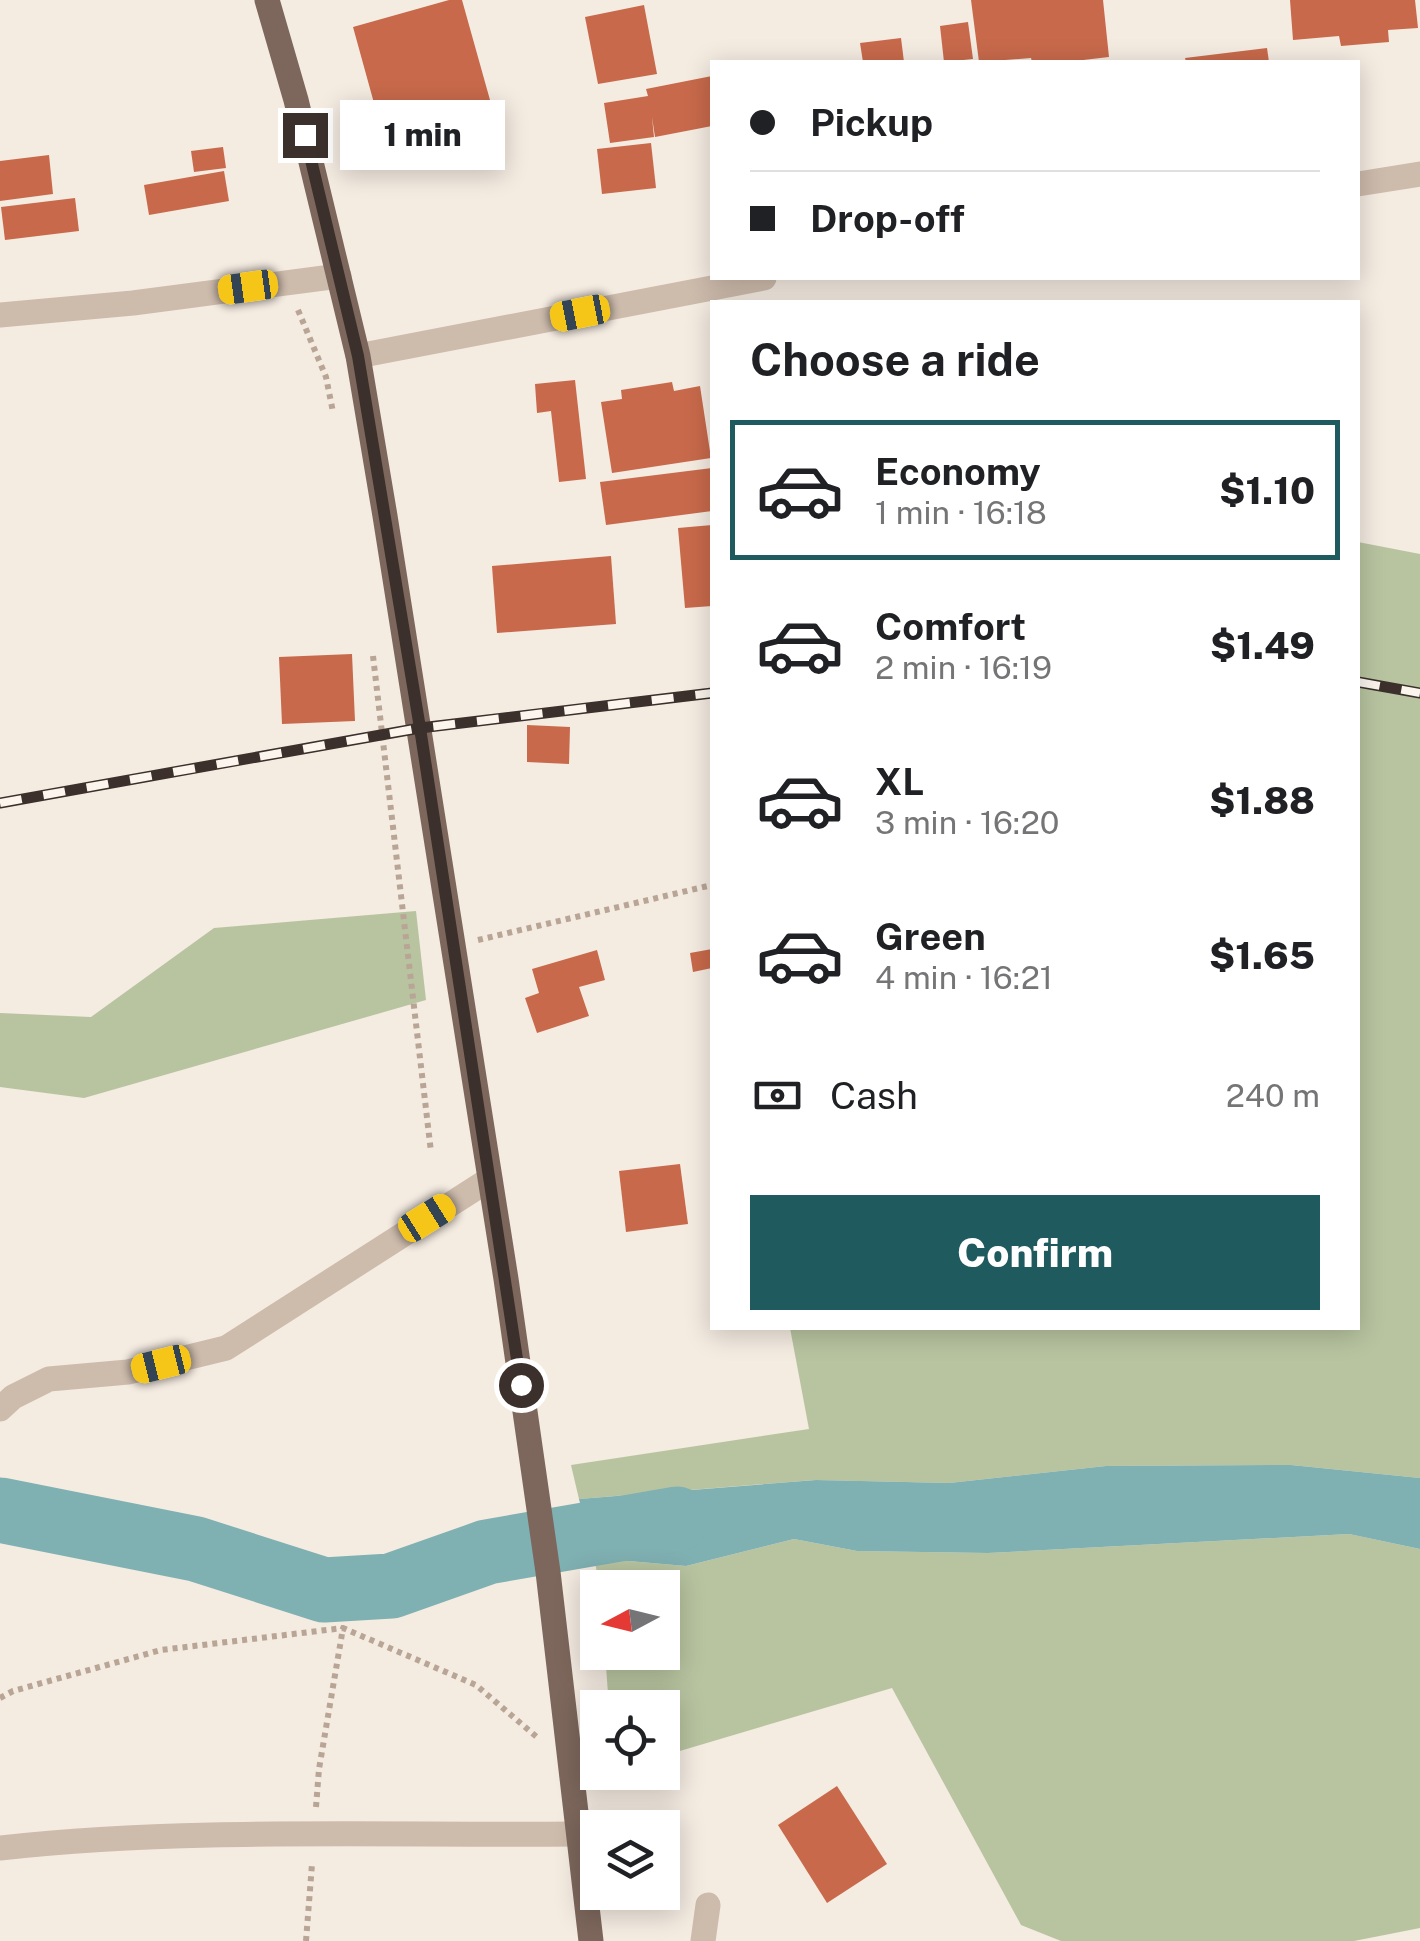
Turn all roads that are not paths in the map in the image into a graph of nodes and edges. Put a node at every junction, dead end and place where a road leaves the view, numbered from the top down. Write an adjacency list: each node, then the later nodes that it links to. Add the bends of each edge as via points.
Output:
1 (267, 0): 4 (main road)
2 (1420, 174): 3 (street)
3 (1360, 184)
4 (339, 276): 6 (street); 7 (main road)
5 (754, 280): 7 (street)
6 (0, 315)
7 (358, 356): 8 (main road)
8 (490, 1179): 9 (street, via 226,1348 128,1372 49,1379); 10 (main road)
9 (0, 1408)
10 (579, 1834): 11 (street, via 220,1835); 13 (main road)
11 (0, 1848)
12 (708, 1905): 14 (street)
13 (591, 1941)
14 (703, 1941)

